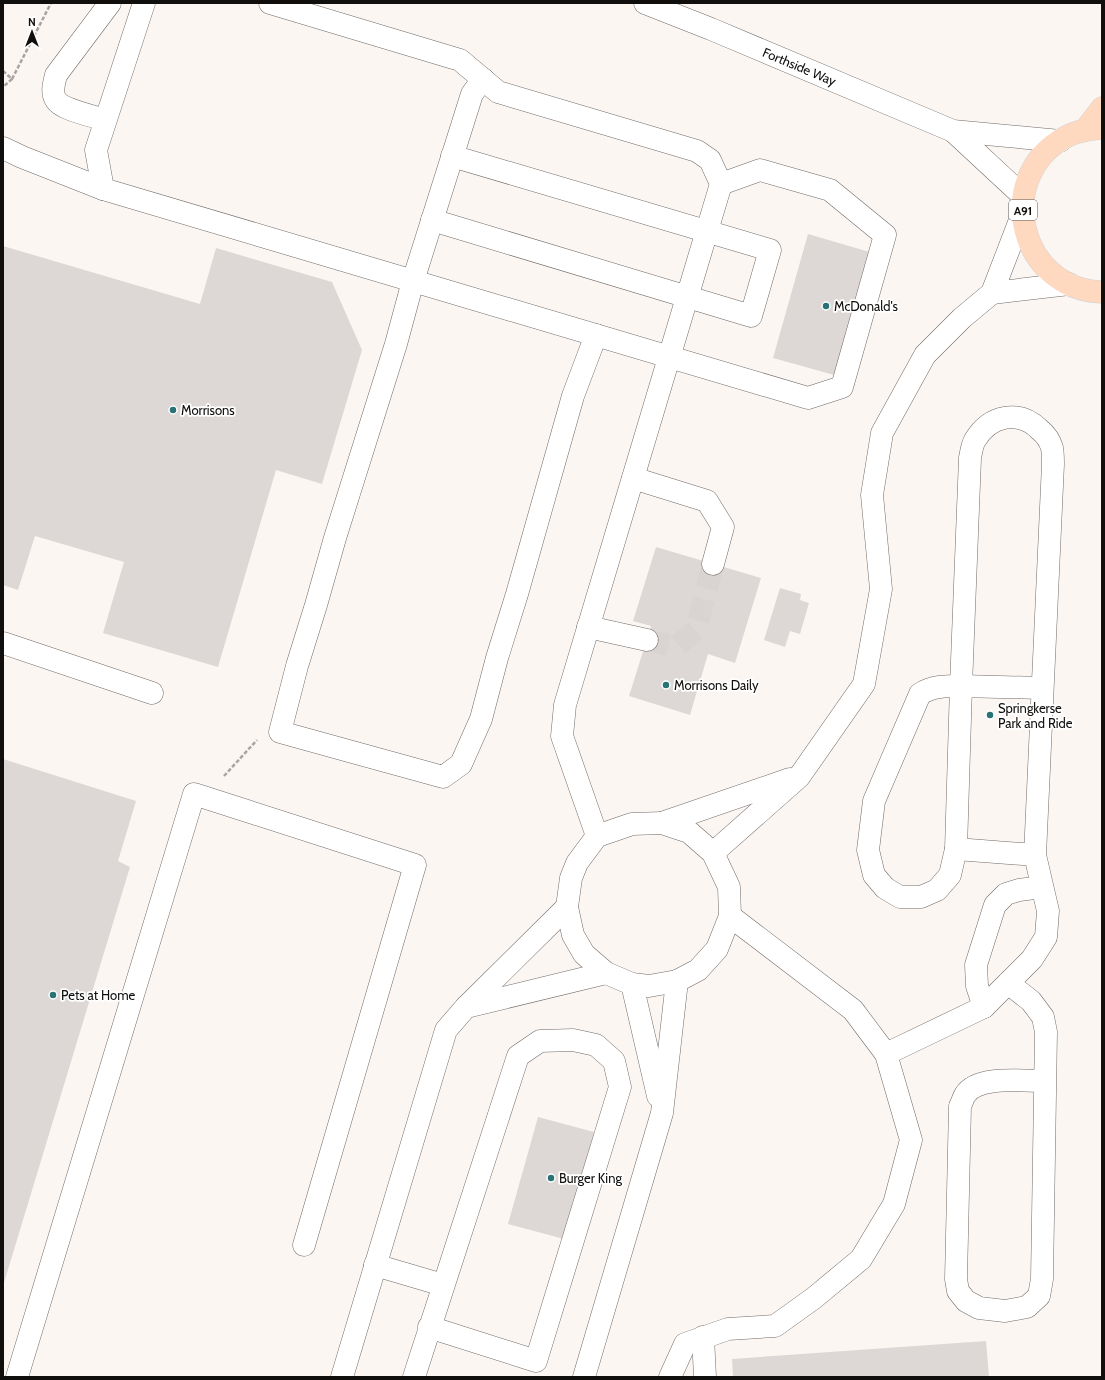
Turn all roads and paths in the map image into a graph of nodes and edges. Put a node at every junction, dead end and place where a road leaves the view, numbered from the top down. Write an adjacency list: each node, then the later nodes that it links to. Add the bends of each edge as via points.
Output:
1 (50, 3): 7 (path)
2 (110, 3): 11 (street, via 56,75 53,88 55,100 62,106)
3 (144, 3): 11 (street)
4 (270, 3): 8 (street, via 460,60)
5 (645, 3): 13 (street, Forthside Way)
6 (3, 71): 7 (path)
7 (12, 79): 9 (path)
8 (483, 79): 16 (street, via 472,94); 17 (street, via 498,92 697,151 710,160)
9 (3, 87)
10 (1102, 108): 12 (main road, A91)
11 (106, 120): 18 (street, via 96,150)
12 (1093, 129): 14 (main road, A91, via 1072,134)
13 (953, 132): 14 (street, Forthside Way); 19 (street, Forthside Way)
14 (1060, 141): 19 (main road, A91, via 1036,164 1028,180)
15 (3, 148): 18 (street)
16 (452, 156): 20 (street); 21 (street)
17 (721, 184): 21 (street); 28 (street, via 760,170 811,184 830,190 885,235 842,387 808,398)
18 (103, 189): 22 (street)
19 (1023, 206): 23 (main road, A91, via 1026,237 1036,256 1050,272); 25 (street)
20 (432, 220): 22 (street); 26 (street)
21 (707, 230): 26 (street); 26 (street, via 770,250 751,316)
22 (413, 281): 27 (street); 27 (street, via 297,666 280,732 443,777 461,764 481,719 573,396)
23 (1069, 284): 24 (main road, A91, via 1081,289); 25 (street)
24 (1102, 292)
25 (992, 293): 38 (street, via 962,318 925,355 882,433 872,495 881,589 864,684)
26 (687, 297): 28 (street)
27 (596, 335): 28 (street)
28 (669, 357): 29 (street)
29 (633, 478): 30 (street, via 707,501 723,527); 31 (street)
30 (713, 564)
31 (588, 627): 32 (street); 41 (street, via 565,705 562,736)
32 (647, 640)
33 (3, 643): 36 (street)
34 (961, 686): 35 (street); 35 (street, via 970,458 974,441 984,428 999,419 1016,416 1033,422 1045,434 1052,448); 42 (street); 42 (street, via 928,689 920,694 874,801 868,850 874,875 885,888 900,896 921,897 937,890 950,875)
35 (1042, 688): 44 (street)
36 (152, 693)
37 (261, 735): 39 (path)
38 (799, 776): 40 (street); 43 (street)
39 (205, 797): 57 (street, via 415,865); 62 (street, via 194,794)
40 (662, 823): 41 (street, via 632,824); 43 (street, via 689,832)
41 (597, 836): 46 (street, via 577,863 571,878)
42 (956, 849): 44 (street)
43 (713, 852): 47 (street, via 729,887)
44 (1035, 855): 45 (street)
45 (1042, 887): 50 (street, via 1048,911 1046,937 1032,959); 53 (street, via 1006,894 994,905 976,965 977,986)
46 (567, 907): 48 (street, via 572,934 584,954); 52 (street)
47 (730, 916): 49 (street, via 717,949 698,970); 54 (street, via 853,1010)
48 (606, 974): 51 (street); 52 (street)
49 (677, 981): 51 (street, via 649,986); 56 (street)
50 (1008, 983): 53 (street); 55 (street, via 1031,1001 1043,1017 1046,1032)
51 (632, 984): 56 (street)
52 (466, 1007): 58 (street, via 446,1030)
53 (984, 1007): 54 (street)
54 (886, 1054): 61 (street, via 911,1140 894,1204 861,1259 775,1326 728,1329)
55 (1045, 1081): 55 (street, via 1042,1279 1038,1296 1027,1307 1005,1311 979,1308 966,1301 958,1291 956,1279 960,1106 974,1086 984,1083 998,1080)
56 (662, 1113): 65 (street)
57 (304, 1245)
58 (376, 1265): 59 (street); 63 (street)
59 (443, 1285): 60 (street); 60 (street, via 518,1056 540,1041 572,1040 596,1045 614,1061 620,1087 536,1361)
60 (429, 1327): 64 (street)
61 (703, 1337): 66 (street, via 685,1344); 67 (street)
62 (17, 1377)
63 (342, 1377)
64 (414, 1377)
65 (584, 1377)
66 (670, 1377)
67 (705, 1377)

